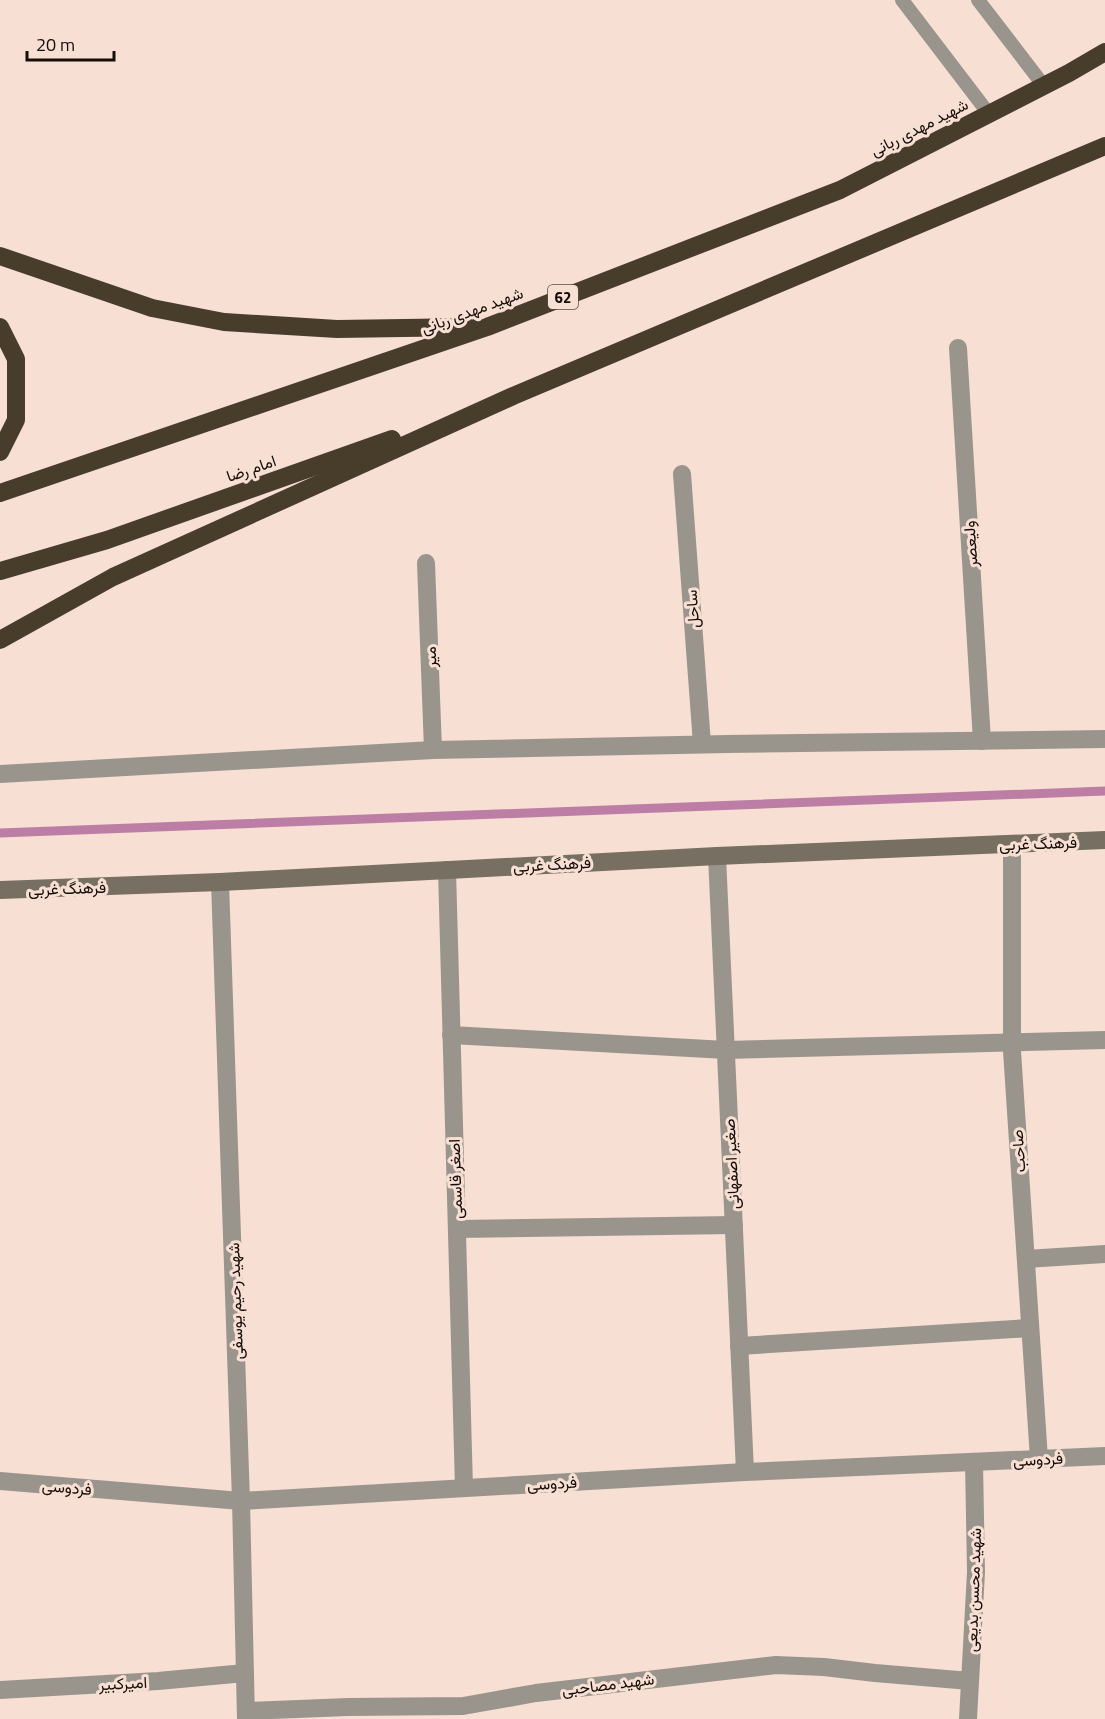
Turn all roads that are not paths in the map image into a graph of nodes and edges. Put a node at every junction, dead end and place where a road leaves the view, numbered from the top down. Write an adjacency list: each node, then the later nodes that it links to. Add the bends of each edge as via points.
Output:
1 (902, 0): 5 (lane)
2 (978, 0): 4 (lane)
3 (1105, 52): 4 (highway, شهید مهدی ربانی / 62)
4 (1044, 86): 5 (highway, شهید مهدی ربانی / 62)
5 (989, 114): 9 (highway, شهید مهدی ربانی / 62, via 840,190)
6 (1105, 146): 11 (highway)
7 (0, 256): 9 (highway, via 152,308 224,322 337,329)
8 (0, 327): 12 (highway, via 16,359 16,420)
9 (487, 327): 14 (highway, شهید مهدی ربانی / 62)
10 (958, 348): 19 (street, ولیعصر)
11 (513, 396): 16 (highway, امام رضا, via 107,540); 17 (highway, via 113,577)
12 (0, 452)
13 (682, 474): 20 (street, ساحل)
14 (0, 493)
15 (426, 563): 21 (street, میر)
16 (0, 571)
17 (0, 640)
18 (1105, 739): 19 (street)
19 (982, 741): 20 (street)
20 (702, 744): 21 (street)
21 (433, 750): 22 (street)
22 (0, 774)
23 (1105, 840): 24 (street, فرهنگ غربی)
24 (1012, 844): 25 (street, فرهنگ غربی); 31 (street, صاحب)
25 (717, 856): 26 (street, فرهنگ غربی); 32 (street, صغیر اصفهانی)
26 (447, 870): 27 (street, فرهنگ غربی); 29 (street, اصغر قاسمی)
27 (220, 882): 28 (street, فرهنگ غربی); 45 (street, شهید رحیم یوسفی)
28 (0, 890)
29 (451, 1035): 32 (street); 34 (street, اصغر قاسمی)
30 (1105, 1040): 31 (street)
31 (1012, 1042): 32 (street); 36 (street, صاحب)
32 (726, 1050): 33 (street, صغیر اصفهانی)
33 (734, 1225): 34 (street); 38 (street, صغیر اصفهانی)
34 (457, 1230): 44 (street, اصغر قاسمی)
35 (1105, 1254): 36 (street)
36 (1026, 1259): 37 (street, صاحب)
37 (1030, 1328): 38 (street); 40 (street, صاحب)
38 (739, 1346): 42 (street, صغیر اصفهانی)
39 (1105, 1456): 40 (street, فردوسی)
40 (1039, 1459): 41 (street, فردوسی)
41 (974, 1462): 42 (street, فردوسی); 47 (street, شهید محسن بدیعی, via 976,1572)
42 (745, 1472): 44 (street, فردوسی)
43 (0, 1481): 45 (street, فردوسی)
44 (464, 1488): 45 (street, فردوسی)
45 (242, 1501): 46 (street, شهید رحیم یوسفی)
46 (245, 1673): 48 (street, امیرکبیر); 49 (street, شهید رحیم یوسفی)
47 (970, 1681): 49 (street, شهید مصاحبی, via 776,1665 536,1693 463,1706 348,1707); 50 (street, شهید محسن بدیعی)
48 (0, 1690)
49 (246, 1715)
50 (968, 1719)

